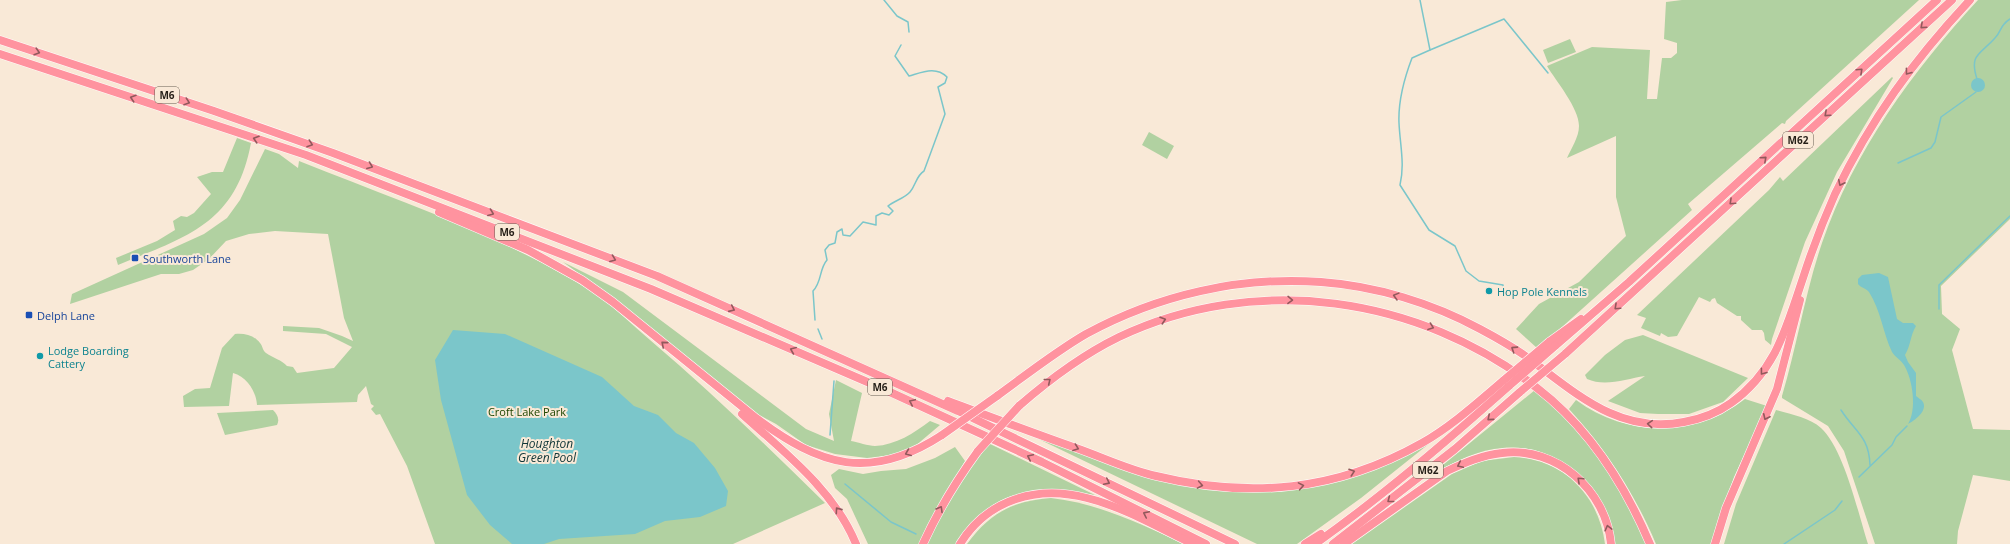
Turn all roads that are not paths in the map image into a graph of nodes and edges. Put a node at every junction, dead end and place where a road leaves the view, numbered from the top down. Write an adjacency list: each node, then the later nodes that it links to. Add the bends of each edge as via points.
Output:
1 (1937, 0): 12 (highway, M62, one-way to 1, bridge, via 1704,213)
2 (1952, 0): 22 (highway, M62, one-way to 22, bridge, via 1565,354 1455,449)
3 (1970, 0): 8 (highway, one-way to 8, via 1924,51 1892,93 1868,131 1834,197)
4 (0, 40): 11 (highway, M6, one-way to 11, via 333,152 444,194 657,276)
5 (0, 54): 6 (highway, M6, one-way to 5)
6 (306, 155): 7 (highway, M6); 9 (highway, via 313,163 505,240)
7 (467, 217): 9 (highway, via 472,222 565,267); 18 (highway, M6, one-way to 7, via 1042,462 879,387 651,289)
8 (1820, 232): 10 (highway, one-way to 10, bridge, via 1784,333 1764,373 1729,405 1692,421 1657,425 1642,424 1616,416 1584,400 1505,343 1458,318 1410,299 1322,282 1266,282 1202,290 1164,300 1111,321 1085,335 942,435 910,452 882,461 863,463 828,459 811,453 778,435); 26 (highway, one-way to 26, via 1777,389 1726,508)
9 (568, 271): 10 (highway, one-way to 9, via 613,302)
10 (694, 369): 14 (highway, one-way to 10, via 843,517 813,479)
11 (882, 376): 12 (highway, one-way to 12, via 1154,476 1203,486 1252,490 1315,483 1387,460 1441,431); 19 (highway, M6, one-way to 19)
12 (1507, 382): 13 (highway, M62, via 1452,437)
13 (1361, 509): 20 (highway); 21 (highway, M62)
14 (856, 544)
15 (923, 544): 25 (highway, one-way to 25, bridge, via 957,480 978,452 1018,406 1052,377 1120,337 1183,314 1239,303 1281,300 1308,300 1372,308 1408,318 1445,333 1502,364 1537,388 1587,437 1637,512)
16 (960, 544): 17 (highway, via 979,520 1001,504 1026,495 1056,494 1087,498 1120,510)
17 (1193, 544)
18 (1206, 544)
19 (1235, 544)
20 (1305, 544)
21 (1315, 544)
22 (1333, 544)
23 (1344, 544): 24 (highway, one-way to 23, via 1603,512 1596,498 1580,480 1553,461 1534,455 1508,452 1465,462 1447,471)
24 (1611, 544)
25 (1650, 544)
26 (1715, 544)

